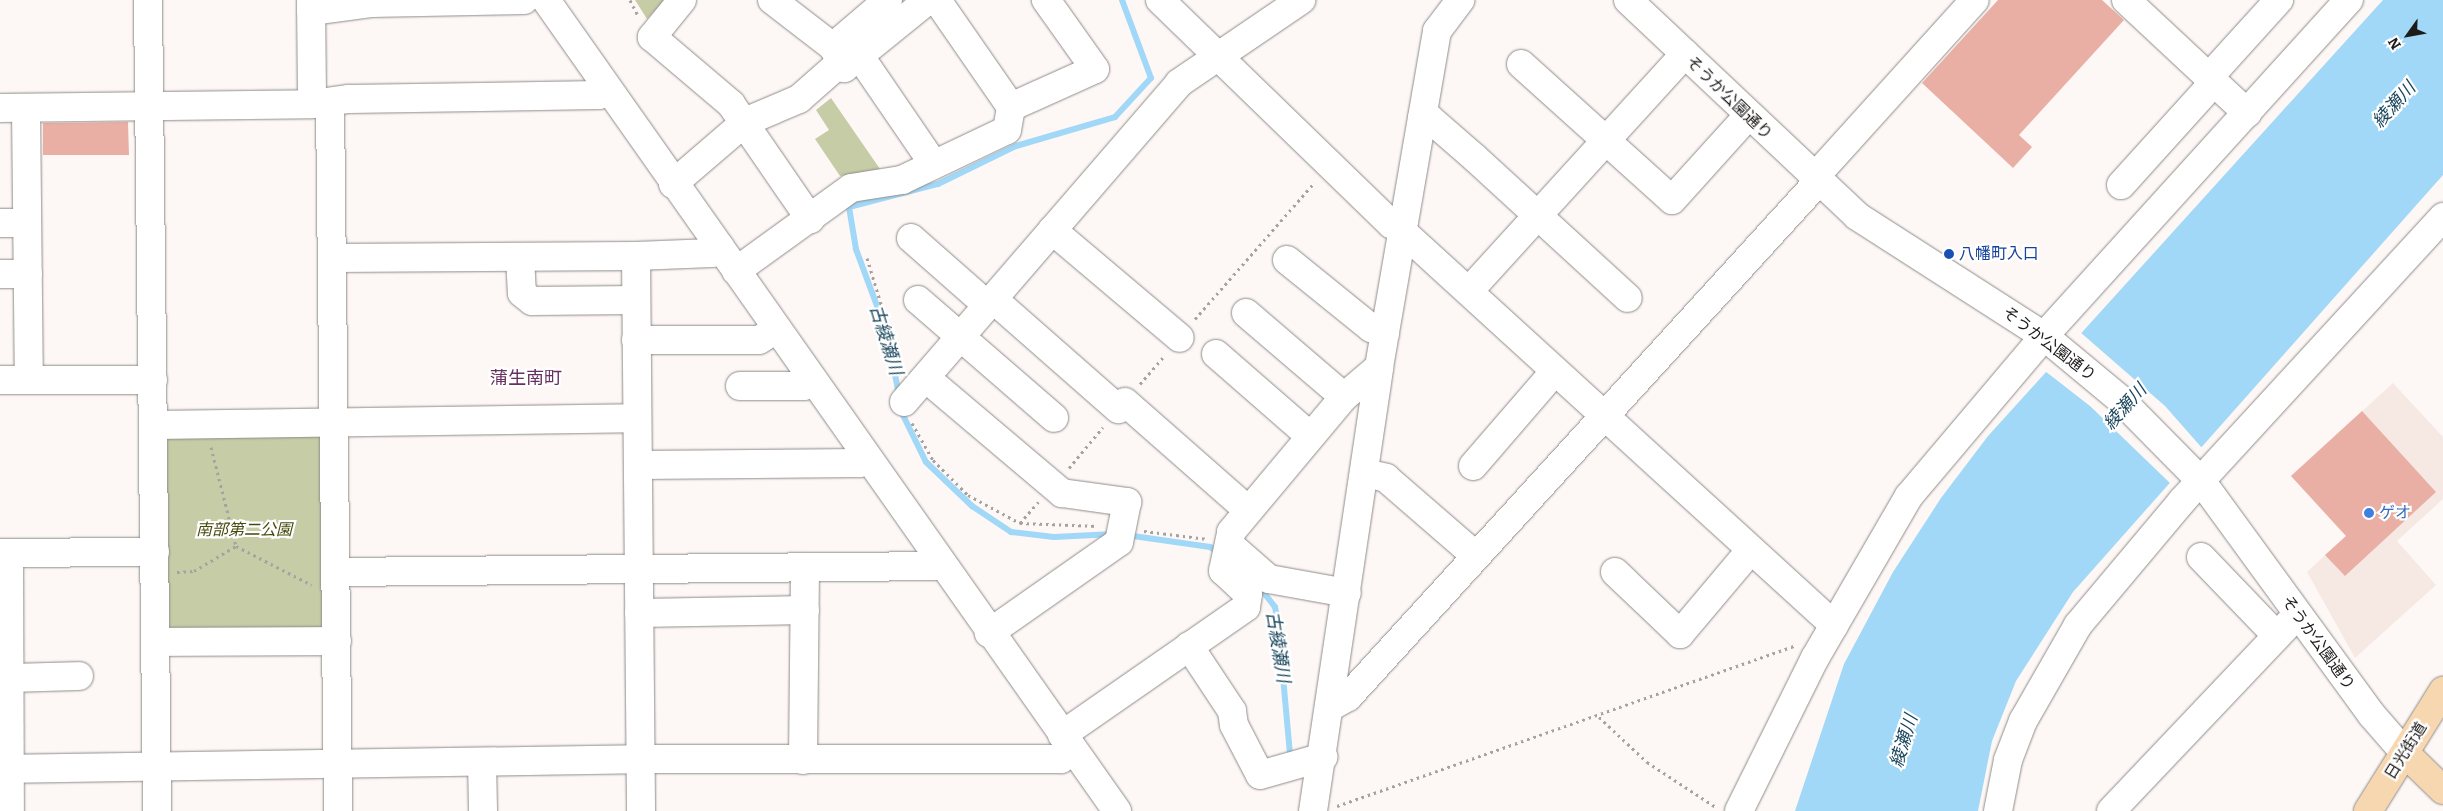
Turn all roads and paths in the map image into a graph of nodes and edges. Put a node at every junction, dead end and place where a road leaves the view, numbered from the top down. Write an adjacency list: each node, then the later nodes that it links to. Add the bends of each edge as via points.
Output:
1 (148, 0): 26 (street)
2 (518, 0): 18 (street)
3 (546, 0): 24 (street)
4 (682, 0): 32 (street, via 657,30)
5 (772, 0): 20 (street)
6 (888, 0): 20 (street)
7 (928, 0): 20 (street)
8 (938, 0): 27 (street)
9 (1046, 0): 27 (street, via 1095,69)
10 (1160, 0): 21 (street)
11 (1301, 0): 21 (street)
12 (1628, 0): 19 (street, そうか公園通り)
13 (1975, 0): 35 (street)
14 (2126, 0): 23 (street)
15 (2279, 0): 23 (street)
16 (2349, 0): 29 (street)
17 (1449, 4): 31 (street, via 1437,31)
18 (311, 6): 25 (street)
19 (1685, 54): 30 (street, そうか公園通り); 33 (street)
20 (845, 56): 32 (street, via 799,99); 34 (street)
21 (1218, 56): 43 (street, via 1391,224); 44 (street, via 1179,82)
22 (1521, 64): 33 (street)
23 (2213, 78): 29 (street); 37 (street)
24 (607, 90): 25 (street, via 599,95); 36 (street)
25 (331, 102): 26 (street); 49 (street)
26 (148, 106): 28 (street); 72 (street)
27 (1011, 106): 34 (street, via 1007,130)
28 (13, 108): 42 (street)
29 (2247, 113): 65 (street)
30 (1747, 117): 33 (street, via 1672,200); 35 (street, そうか公園通り)
31 (1422, 118): 38 (street, via 1429,118); 43 (street)
32 (746, 122): 36 (street); 40 (street)
33 (1606, 142): 38 (street)
34 (933, 163): 40 (street, via 902,180 851,188)
35 (1815, 181): 65 (street, そうか公園通り, via 1894,242); 77 (street)
36 (673, 184): 46 (street)
37 (2121, 185)
38 (1539, 216): 54 (street); 55 (street)
39 (2443, 217): 88 (street)
40 (810, 219): 51 (street)
41 (0, 223): 42 (street)
42 (27, 223): 53 (street)
43 (1402, 229): 54 (street); 61 (street)
44 (1052, 230): 58 (street); 62 (street)
45 (911, 238): 58 (street)
46 (710, 250): 47 (street); 51 (street)
47 (636, 256): 48 (street); 56 (street)
48 (520, 257): 49 (street); 56 (street, via 522,293 532,301)
49 (334, 258): 80 (street)
50 (1287, 260): 61 (street, via 1370,328)
51 (736, 271): 60 (street)
52 (0, 274): 53 (street)
53 (28, 274): 71 (street)
54 (1468, 291): 68 (street)
55 (1628, 298)
56 (636, 300): 64 (street)
57 (918, 300): 63 (street)
58 (990, 302): 63 (street); 89 (street, via 1122,405)
59 (1246, 313): 75 (street)
60 (776, 330): 64 (street, via 759,340); 73 (street)
61 (1385, 333): 67 (street)
62 (1180, 338)
63 (961, 339): 69 (street); 79 (street)
64 (636, 340): 78 (street)
65 (2049, 340): 88 (street, そうか公園通り, via 2121,400); 107 (street, via 1909,496)
66 (1216, 354): 83 (street)
67 (1379, 368): 75 (street); 87 (street)
68 (1554, 372): 77 (street); 86 (street)
69 (927, 379): 76 (street); 108 (street, via 1062,493 1127,502 1125,549)
70 (0, 380): 71 (street)
71 (29, 380): 72 (street)
72 (153, 380): 82 (street)
73 (811, 380): 74 (street, via 804,386); 84 (street)
74 (740, 386)
75 (1344, 397): 83 (street)
76 (904, 402)
77 (1604, 416): 91 (street); 95 (street)
78 (637, 418): 80 (street); 85 (street)
79 (1054, 418)
80 (336, 421): 81 (street); 102 (street)
81 (201, 424): 82 (street); 90 (path, via 202,438 212,448)
82 (153, 425): 92 (street)
83 (1310, 436): 89 (street)
84 (866, 458): 85 (street, via 859,463); 97 (street)
85 (639, 465): 99 (street)
86 (1473, 466)
87 (1365, 473): 95 (street, via 1386,478); 103 (street)
88 (2195, 476): 106 (street, そうか公園通り); 137 (street, via 2112,580 2044,677 2008,760)
89 (1247, 509): 93 (street, via 1231,532)
90 (236, 546): 100 (path); 102 (path)
91 (1750, 550): 101 (street, via 1680,634); 107 (street)
92 (155, 552): 94 (street); 111 (street)
93 (1227, 552): 103 (street, via 1269,579); 112 (street, via 1223,572 1248,594 1246,607)
94 (4, 553): 114 (street)
95 (1476, 556): 116 (street, via 1348,697)
96 (2201, 557): 109 (street)
97 (943, 566): 98 (street); 108 (street)
98 (805, 567): 99 (street); 104 (street)
99 (639, 569): 102 (street); 105 (street)
100 (185, 572)
101 (1614, 572)
102 (328, 579): 110 (street)
103 (1347, 593): 116 (street)
104 (805, 610): 105 (street); 122 (street)
105 (639, 613): 121 (street)
106 (2297, 615): 109 (street); 119 (street, そうか公園通り)
107 (1832, 629): 117 (path); 136 (street, via 1758,766)
108 (989, 633): 118 (street)
109 (2275, 634): 138 (street)
110 (337, 641): 111 (street); 124 (street)
111 (155, 642): 125 (street)
112 (1189, 646): 118 (street); 120 (street, via 1232,711 1234,724 1260,775)
113 (79, 676): 114 (street)
114 (8, 678): 126 (street)
115 (2443, 690): 119 (main road, 日光街道)
116 (1330, 707): 120 (street)
117 (1599, 717): 128 (path, via 1327,810); 135 (path, via 1647,762)
118 (1062, 748): 122 (street); 134 (street)
119 (2405, 753): 127 (main road); 139 (main road, 日光街道)
120 (1323, 757): 128 (street)
121 (629, 759): 122 (street); 123 (street); 133 (street)
122 (803, 760)
123 (482, 762): 124 (street); 132 (street)
124 (338, 764): 125 (street); 131 (street)
125 (158, 766): 126 (street); 130 (street)
126 (5, 769): 129 (street)
127 (2443, 790)
128 (1314, 810)
129 (10, 811)
130 (157, 811)
131 (338, 811)
132 (482, 811)
133 (641, 811)
134 (1117, 811)
135 (1722, 811)
136 (1739, 811)
137 (1998, 811)
138 (2111, 811)
139 (2368, 811)

